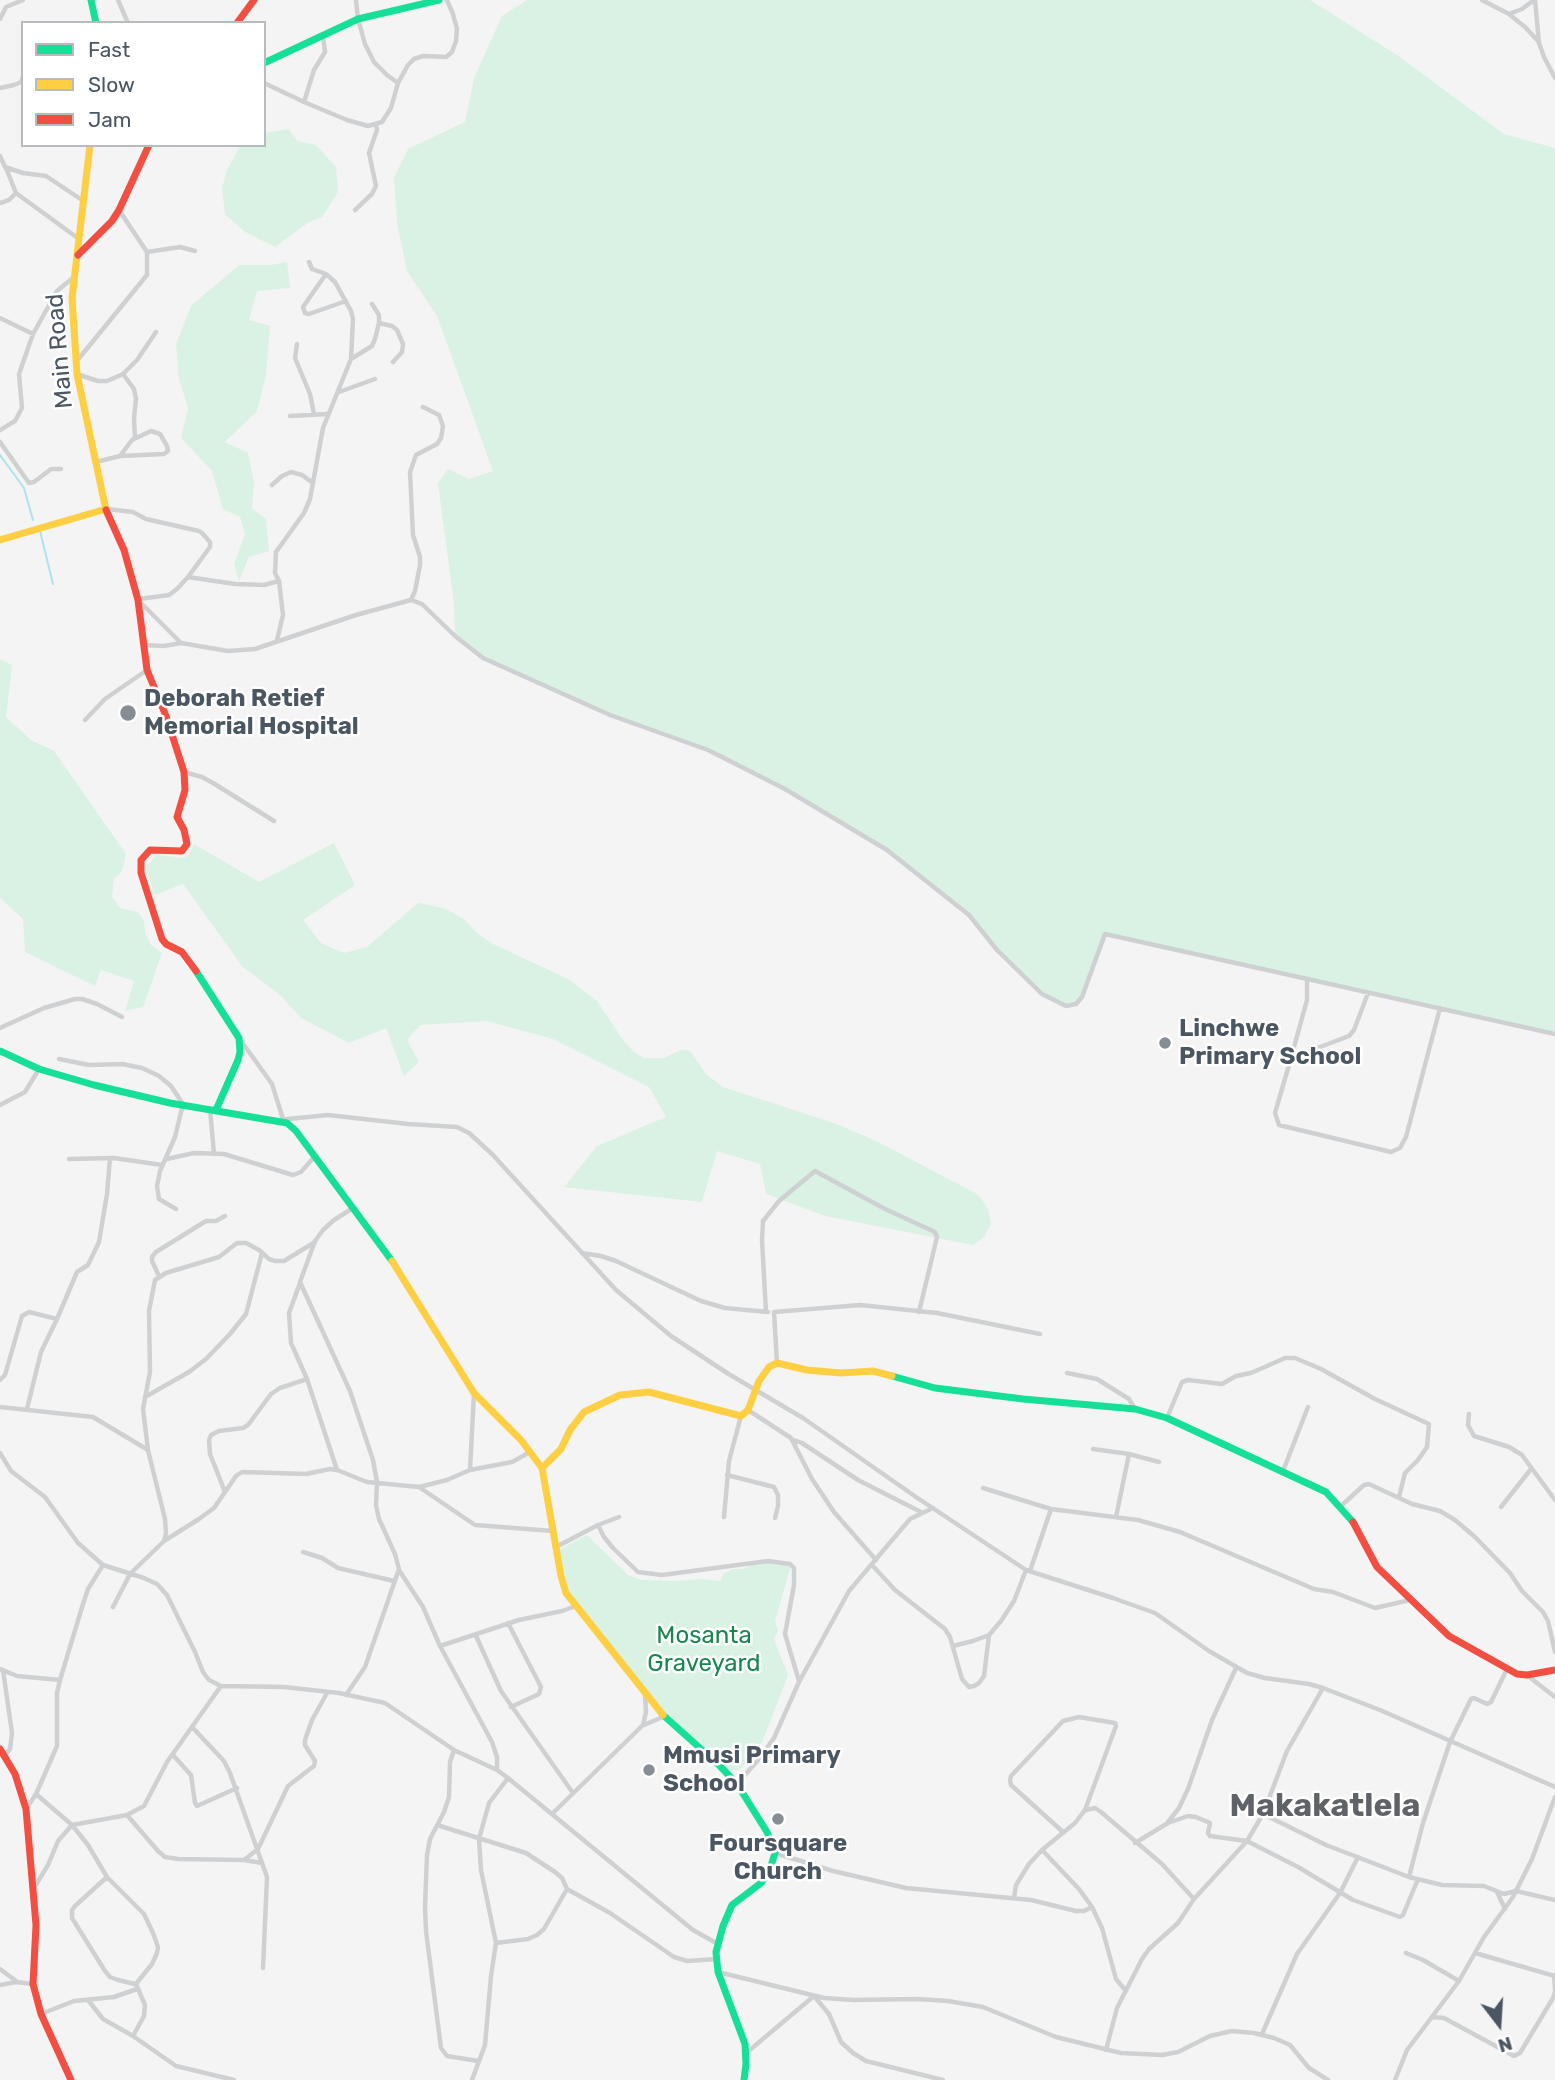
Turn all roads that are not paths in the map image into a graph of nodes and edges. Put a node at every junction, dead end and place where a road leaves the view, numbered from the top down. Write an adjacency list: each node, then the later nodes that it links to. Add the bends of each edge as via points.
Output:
1 (23, 0): 11 (street, via 6,7)
2 (92, 0): 13 (street)
3 (118, 0): 14 (street)
4 (254, 0): 15 (street)
5 (356, 0): 12 (street)
6 (439, 0): 12 (street)
7 (447, 0): 21 (street, via 457,29 452,52 446,57 414,59)
8 (1482, 0): 10 (street)
9 (1535, 0): 10 (street); 17 (street)
10 (1509, 14): 17 (street)
11 (0, 19)
12 (358, 19): 16 (street); 21 (street, via 374,62)
13 (96, 21)
14 (127, 21)
15 (238, 21)
16 (323, 36): 18 (street); 26 (street, via 325,52)
17 (1539, 43): 19 (street)
18 (266, 62)
19 (1555, 78)
20 (21, 80): 24 (street)
21 (398, 83): 27 (street, via 391,108)
22 (266, 84): 23 (street)
23 (270, 86): 25 (street); 26 (street)
24 (0, 88)
25 (266, 90)
26 (304, 102): 27 (street, via 357,123)
27 (376, 125): 36 (street, via 369,153 376,186)
28 (90, 147): 33 (street, Main Road)
29 (148, 147): 35 (street)
30 (0, 156): 31 (street)
31 (5, 167): 32 (street); 33 (street, via 46,176)
32 (16, 192): 34 (street); 37 (street)
33 (82, 200): 37 (street, Main Road)
34 (0, 203)
35 (119, 210): 39 (street); 40 (street)
36 (355, 211)
37 (79, 239): 40 (street, Main Road)
38 (195, 251): 39 (street, via 180,247)
39 (147, 252): 52 (street, via 147,275)
40 (77, 257): 43 (street, Main Road)
41 (309, 262): 42 (street, via 312,269)
42 (326, 274): 44 (street); 44 (street, via 303,307 305,313)
43 (74, 277): 49 (street, via 57,291); 52 (street, Main Road)
44 (346, 301): 51 (street, via 353,320)
45 (372, 304): 47 (street)
46 (0, 318): 49 (street)
47 (379, 323): 51 (street, via 372,346); 53 (street, via 397,330 403,344)
48 (156, 332): 55 (street)
49 (33, 334): 62 (street, via 19,374 22,408 15,421)
50 (297, 344): 59 (street, via 295,358)
51 (351, 359): 57 (street)
52 (76, 362): 54 (street, Main Road)
53 (393, 362)
54 (77, 374): 55 (street, via 98,382); 66 (street, Main Road)
55 (123, 374): 63 (street, via 136,399)
56 (375, 379): 57 (street)
57 (338, 392): 60 (street)
58 (423, 407): 75 (street, via 439,415 443,426 437,444 416,455 410,472 413,535 420,557)
59 (314, 414): 60 (street); 61 (street)
60 (327, 414): 68 (street)
61 (290, 416)
62 (0, 430)
63 (135, 438): 65 (street); 65 (street, via 155,431 168,451)
64 (0, 442): 67 (street, via 29,483 51,469)
65 (120, 456): 66 (street)
66 (95, 462): 70 (street, Main Road)
67 (61, 469)
68 (313, 483): 69 (street, via 291,472); 73 (street, via 303,513 276,552)
69 (272, 485)
70 (106, 509): 71 (street); 72 (street, via 133,512 202,533 210,547); 74 (street, Main Road)
71 (0, 540)
72 (188, 577): 73 (street, via 264,585); 74 (street, via 169,595)
73 (279, 581): 76 (street, via 283,615)
74 (138, 600): 77 (street); 78 (street, Main Road)
75 (411, 600): 76 (street); 83 (street, via 426,607 483,658 610,715 708,750 785,789 876,844 969,915 1042,994 1066,1006 1082,997 1105,934)
76 (276, 641): 77 (street, via 228,652)
77 (181, 643): 78 (street)
78 (144, 645): 79 (street, Main Road)
79 (148, 670): 80 (street, via 105,699); 81 (street, Main Road)
80 (85, 720)
81 (184, 772): 82 (street, via 202,777); 89 (street, via 185,790 177,817 187,844 182,851 150,850 141,860 141,873 162,939 188,959)
82 (274, 821)
83 (1307, 979): 84 (street); 91 (street, via 1307,1000)
84 (1368, 993): 85 (street); 91 (street, via 1349,1036)
85 (1440, 1008): 88 (street); 91 (street, via 1406,1137 1400,1148 1391,1152 1279,1125 1275,1114)
86 (122, 1017): 87 (street, via 75,999)
87 (0, 1028)
88 (1555, 1034)
89 (239, 1038): 96 (street, via 238,1060); 97 (street, via 272,1084)
90 (0, 1051): 93 (street)
91 (1291, 1058)
92 (59, 1059): 94 (street, via 142,1068 171,1086)
93 (39, 1069): 94 (street); 95 (street, via 25,1092)
94 (183, 1104): 96 (street); 102 (street)
95 (0, 1105)
96 (213, 1110): 97 (street); 98 (street)
97 (280, 1119): 99 (street); 109 (street, via 328,1115 457,1127 492,1154)
98 (214, 1153): 99 (street, via 293,1175); 102 (street)
99 (315, 1156): 104 (street)
100 (110, 1158): 101 (street); 103 (street); 115 (street, via 99,1242 88,1265 77,1272)
101 (69, 1159)
102 (166, 1159): 103 (street)
103 (162, 1165): 105 (street, via 159,1199)
104 (353, 1208): 107 (street); 122 (street, via 406,1280)
105 (176, 1209)
106 (225, 1216): 110 (street, via 206,1221 156,1252 152,1261)
107 (315, 1241): 108 (street, via 284,1261); 111 (street)
108 (262, 1253): 110 (street, via 241,1242 219,1257); 123 (street, via 246,1314 230,1334 189,1372)
109 (581, 1253): 112 (street, via 616,1261 701,1301); 121 (street, via 671,1336)
110 (159, 1276): 123 (street, via 149,1311 150,1372)
111 (300, 1282): 119 (street, via 288,1324); 144 (street, via 350,1391)
112 (766, 1312): 113 (street); 114 (street, via 764,1221 779,1201 815,1171 935,1232)
113 (774, 1312): 114 (street, via 860,1305); 117 (street)
114 (919, 1312): 116 (street)
115 (57, 1319): 120 (street, via 29,1312 22,1316); 126 (street, via 41,1352)
116 (1040, 1334)
117 (777, 1363): 121 (street, via 769,1367); 127 (street, via 841,1373 873,1371 935,1388)
118 (1067, 1373): 127 (street, via 1097,1379 1129,1399)
119 (307, 1379): 140 (street); 147 (street, via 271,1394 243,1428 211,1435 210,1454)
120 (0, 1380)
121 (755, 1389): 128 (street); 152 (street)
122 (474, 1393): 134 (street); 141 (street)
123 (145, 1398): 133 (street)
124 (0, 1407): 126 (street)
125 (1308, 1407): 142 (street)
126 (27, 1409): 133 (street, via 93,1417)
127 (1135, 1409): 130 (street)
128 (744, 1413): 131 (street); 138 (street, via 649,1392 620,1395 584,1412 561,1449); 143 (street)
129 (1469, 1414): 139 (street, via 1474,1436 1509,1447 1522,1455)
130 (1167, 1418): 142 (street); 148 (street, via 1182,1382 1222,1384 1295,1358 1429,1424 1427,1447 1405,1473)
131 (790, 1438): 154 (street); 164 (street, via 834,1512)
132 (1093, 1449): 136 (street)
133 (148, 1450): 161 (street, via 165,1519)
134 (531, 1452): 138 (street); 141 (street, via 512,1462)
135 (0, 1453): 165 (street)
136 (1129, 1454): 137 (street); 157 (street)
137 (1159, 1462)
138 (542, 1468): 160 (street)
139 (1531, 1469): 149 (street); 151 (street)
140 (337, 1470): 144 (street); 147 (street, via 242,1472)
141 (470, 1470): 145 (street)
142 (1283, 1471): 150 (street, via 1326,1492)
143 (727, 1475): 156 (street); 158 (street, via 774,1487 778,1495)
144 (377, 1482): 145 (street); 166 (street, via 379,1519)
145 (419, 1487): 160 (street, via 475,1525)
146 (983, 1489): 153 (street)
147 (225, 1492): 161 (street, via 207,1514)
148 (1399, 1497): 150 (street, via 1368,1484); 178 (street, via 1440,1511 1475,1537 1543,1612)
149 (1555, 1500)
150 (1342, 1506): 170 (street, via 1377,1567)
151 (1502, 1507)
152 (934, 1508): 154 (street); 167 (street)
153 (1051, 1509): 157 (street); 167 (street)
154 (921, 1512): 164 (street)
155 (619, 1517): 159 (street)
156 (724, 1517)
157 (1116, 1517): 170 (street, via 1180,1532 1314,1589 1376,1608)
158 (775, 1518)
159 (598, 1525): 162 (street); 185 (street, via 638,1572 662,1575 768,1561 790,1564 794,1584 785,1634)
160 (553, 1531): 162 (street)
161 (164, 1541): 168 (street)
162 (556, 1547): 171 (street, via 566,1593)
163 (303, 1552): 169 (street, via 338,1569)
164 (874, 1562): 177 (street, via 895,1590 945,1629); 185 (street, via 849,1591)
165 (103, 1565): 168 (street); 184 (street, via 88,1589)
166 (399, 1569): 169 (street); 176 (street)
167 (1028, 1570): 174 (street, via 1014,1601); 179 (street, via 1155,1613)
168 (130, 1574): 172 (street); 186 (street, via 156,1584 167,1595 203,1672)
169 (394, 1581): 190 (street, via 365,1667)
170 (1410, 1600): 180 (street, via 1449,1636)
171 (576, 1606): 173 (street); 189 (street)
172 (113, 1607)
173 (508, 1623): 175 (street); 192 (street, via 541,1687 539,1694)
174 (989, 1635): 177 (street); 177 (street, via 984,1676 974,1686 964,1684)
175 (475, 1636): 176 (street); 192 (street)
176 (440, 1646): 200 (street, via 492,1742)
177 (953, 1646)
178 (1555, 1652)
179 (1236, 1668): 187 (street); 213 (street, via 1188,1789)
180 (1507, 1669): 183 (street); 196 (street, via 1491,1702 1471,1699)
181 (1, 1670): 184 (street); 198 (street, via 12,1733 10,1749)
182 (1555, 1670): 183 (street)
183 (1527, 1675): 191 (street)
184 (60, 1680): 206 (street, via 57,1746)
185 (799, 1682): 202 (street, via 774,1738)
186 (221, 1686): 188 (street); 195 (street)
187 (1323, 1688): 196 (street); 211 (street, via 1287,1751)
188 (328, 1692): 190 (street); 220 (street, via 305,1740 314,1766 288,1786)
189 (645, 1693): 193 (street); 194 (street)
190 (346, 1695): 197 (street, via 385,1703)
191 (1555, 1697)
192 (511, 1707): 205 (street)
193 (665, 1716): 194 (street); 202 (street)
194 (643, 1725): 205 (street)
195 (193, 1728): 199 (street); 204 (street, via 224,1761)
196 (1450, 1742): 203 (street); 227 (street)
197 (454, 1749): 200 (street); 215 (street, via 449,1797)
198 (2, 1752): 208 (street, via 15,1774)
199 (173, 1755): 204 (street, via 191,1775 197,1806); 212 (street, via 147,1802)
200 (497, 1770): 201 (street)
201 (508, 1778): 210 (street); 217 (street, via 489,1803)
202 (737, 1784): 222 (street)
203 (1555, 1787)
204 (237, 1788): 220 (street)
205 (573, 1793): 210 (street)
206 (36, 1794): 208 (street); 214 (street)
207 (1555, 1797): 232 (street)
208 (26, 1810): 229 (street)
209 (1085, 1810): 216 (street); 216 (street, via 1116,1726 1099,1719 1072,1718 1058,1725 1010,1780); 219 (street, via 1095,1808)
210 (553, 1813): 240 (street, via 693,1930)
211 (1263, 1814): 218 (street); 223 (street)
212 (127, 1815): 214 (street); 224 (street, via 165,1857)
213 (1168, 1823): 218 (street, via 1196,1817 1210,1823 1209,1836); 219 (street)
214 (72, 1825): 226 (street); 229 (street, via 58,1841)
215 (437, 1825): 217 (street); 263 (street, via 427,1855 425,1907 441,2048 447,2056)
216 (1063, 1832): 221 (street)
217 (479, 1839): 230 (street, via 526,1853 562,1878); 239 (street)
218 (1247, 1842): 233 (street); 235 (street)
219 (1136, 1843): 235 (street)
220 (258, 1849): 224 (street); 225 (street)
221 (1042, 1850): 234 (street, via 1021,1876); 237 (street)
222 (775, 1853): 234 (street, via 906,1888); 240 (street, via 767,1876 732,1905)
223 (1358, 1857): 227 (street); 233 (street)
224 (244, 1860): 225 (street)
225 (262, 1863): 244 (street, via 267,1877)
226 (107, 1877): 252 (street, via 144,1914 157,1942 156,1958); 252 (street, via 75,1906 72,1918 110,1977)
227 (1409, 1877): 228 (street)
228 (1418, 1879): 231 (street); 233 (street, via 1401,1917)
229 (34, 1888): 250 (street)
230 (566, 1889): 239 (street, via 537,1935); 243 (street, via 674,1957)
231 (1496, 1891): 232 (street); 238 (street)
232 (1517, 1891): 236 (street); 238 (street)
233 (1340, 1893): 259 (street, via 1297,1954)
234 (1014, 1898): 237 (street, via 1076,1911)
235 (1194, 1899): 253 (street, via 1178,1923 1149,1949)
236 (1555, 1899)
237 (1092, 1907): 253 (street, via 1116,1979)
238 (1506, 1910): 242 (street)
239 (496, 1943): 263 (street, via 485,2045)
240 (718, 1944): 243 (street)
241 (1406, 1953): 248 (street)
242 (1475, 1953): 247 (street); 248 (street)
243 (717, 1959): 246 (street)
244 (263, 1968)
245 (0, 1969): 249 (street)
246 (718, 1972): 255 (street); 262 (street)
247 (1555, 1976): 254 (street)
248 (1459, 1981): 258 (street)
249 (16, 1982): 250 (street); 251 (street)
250 (33, 1984): 257 (street)
251 (0, 1985)
252 (136, 1986): 256 (street, via 114,1997); 260 (street, via 145,2009)
253 (1126, 1991): 261 (street)
254 (1555, 1991): 258 (street, via 1514,2056 1444,2018)
255 (814, 1996): 261 (street, via 918,1999 983,2007 1056,2037); 262 (street); 268 (street, via 829,2014 841,2042 853,2053)
256 (88, 2000): 257 (street); 260 (street, via 103,2019)
257 (41, 2014): 264 (street)
258 (1433, 2017): 270 (street, via 1407,2050)
259 (1262, 2035): 261 (street, via 1232,2031 1163,2055); 269 (street, via 1290,2045 1309,2068)
260 (133, 2036): 265 (street, via 176,2066)
261 (1106, 2050)
262 (745, 2054): 267 (street)
263 (478, 2061): 266 (street)
264 (71, 2080)
265 (234, 2080)
266 (472, 2080)
267 (744, 2080)
268 (943, 2080)
269 (1328, 2080)
270 (1395, 2080)

